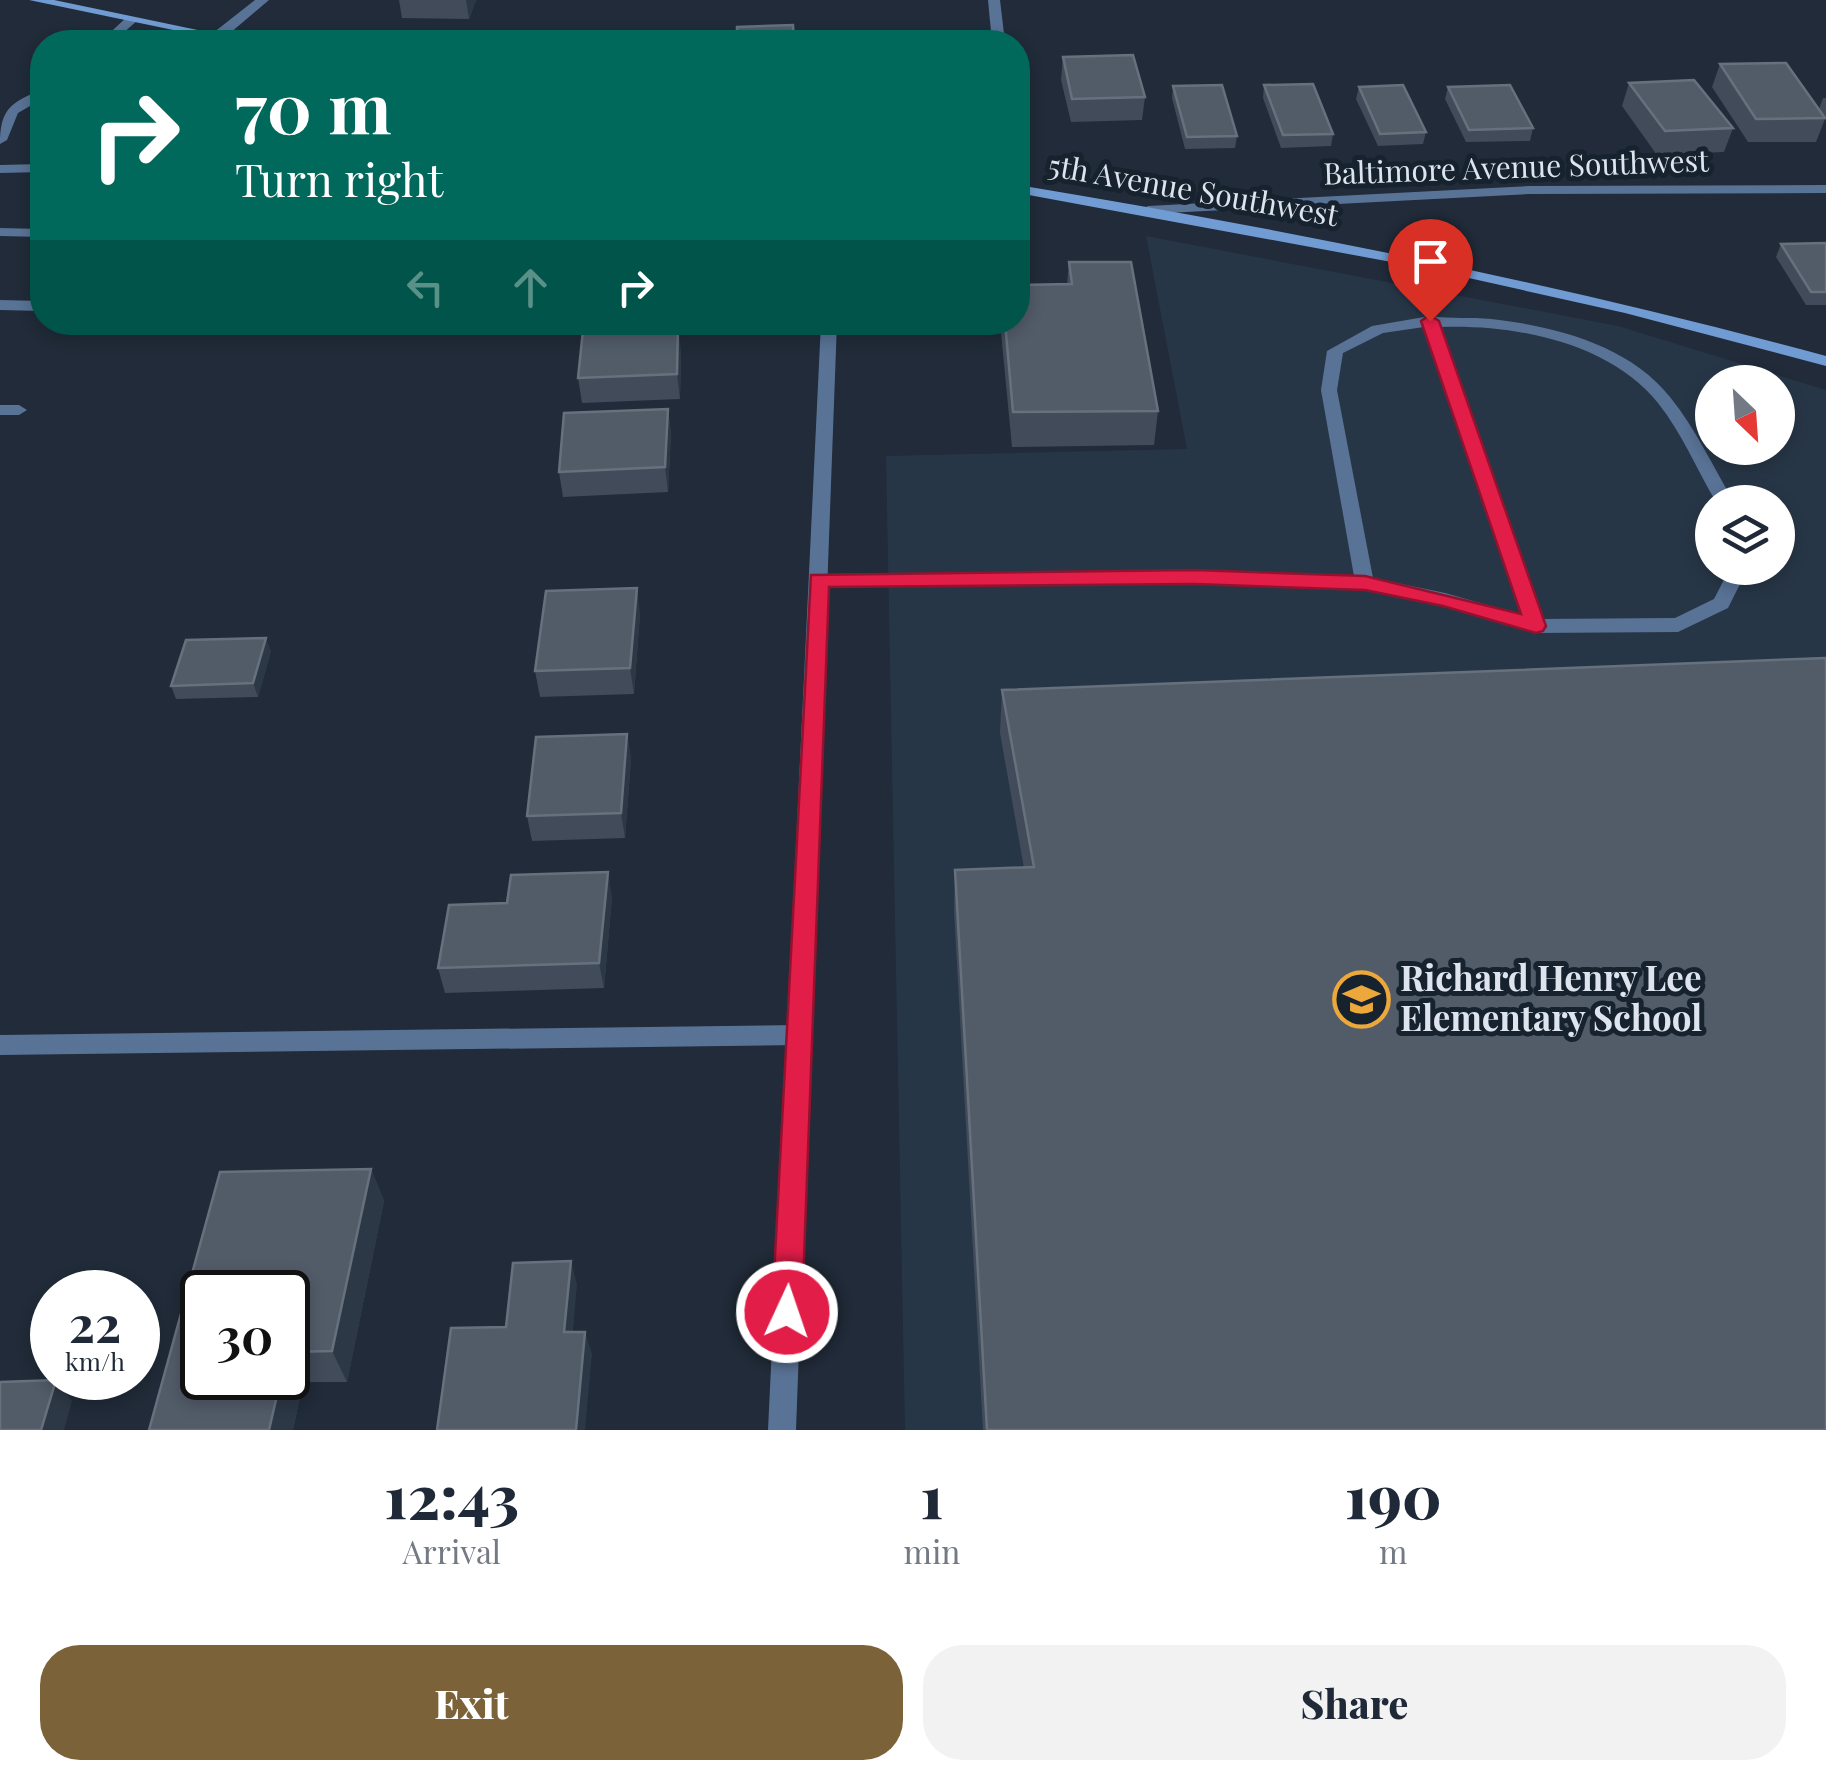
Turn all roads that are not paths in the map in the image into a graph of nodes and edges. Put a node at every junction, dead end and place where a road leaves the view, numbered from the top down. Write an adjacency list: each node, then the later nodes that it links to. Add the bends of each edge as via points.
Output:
1 (35, 0): 4 (street)
2 (263, 0): 7 (street)
3 (994, 0): 8 (street)
4 (133, 20): 5 (street); 6 (street)
5 (121, 30)
6 (186, 30)
7 (226, 30)
8 (997, 30)
9 (30, 100): 10 (street, via 12,110)
10 (0, 140)
11 (0, 168): 12 (street)
12 (30, 168)
13 (1826, 189): 15 (street, Baltimore Avenue Southwest, via 1528,190)
14 (1030, 190): 15 (street, 5th Avenue Southwest)
15 (1148, 210): 22 (street, 5th Avenue Southwest, via 1501,279)
16 (0, 232): 17 (street)
17 (30, 233)
18 (0, 306): 19 (street)
19 (30, 306)
20 (1430, 321): 25 (street, via 1516,324 1619,363 1661,395); 27 (street, via 1380,328 1335,350 1329,390); 29 (street)
21 (828, 335): 26 (street)
22 (1826, 361)
23 (0, 410): 24 (street)
24 (19, 410)
25 (1715, 485)
26 (818, 580): 27 (street, via 1211,577); 30 (street)
27 (1365, 583): 29 (street)
28 (1730, 585): 29 (street, via 1721,603 1678,625)
29 (1536, 626)
30 (799, 1035): 31 (street); 32 (street)
31 (0, 1045)
32 (782, 1430)

